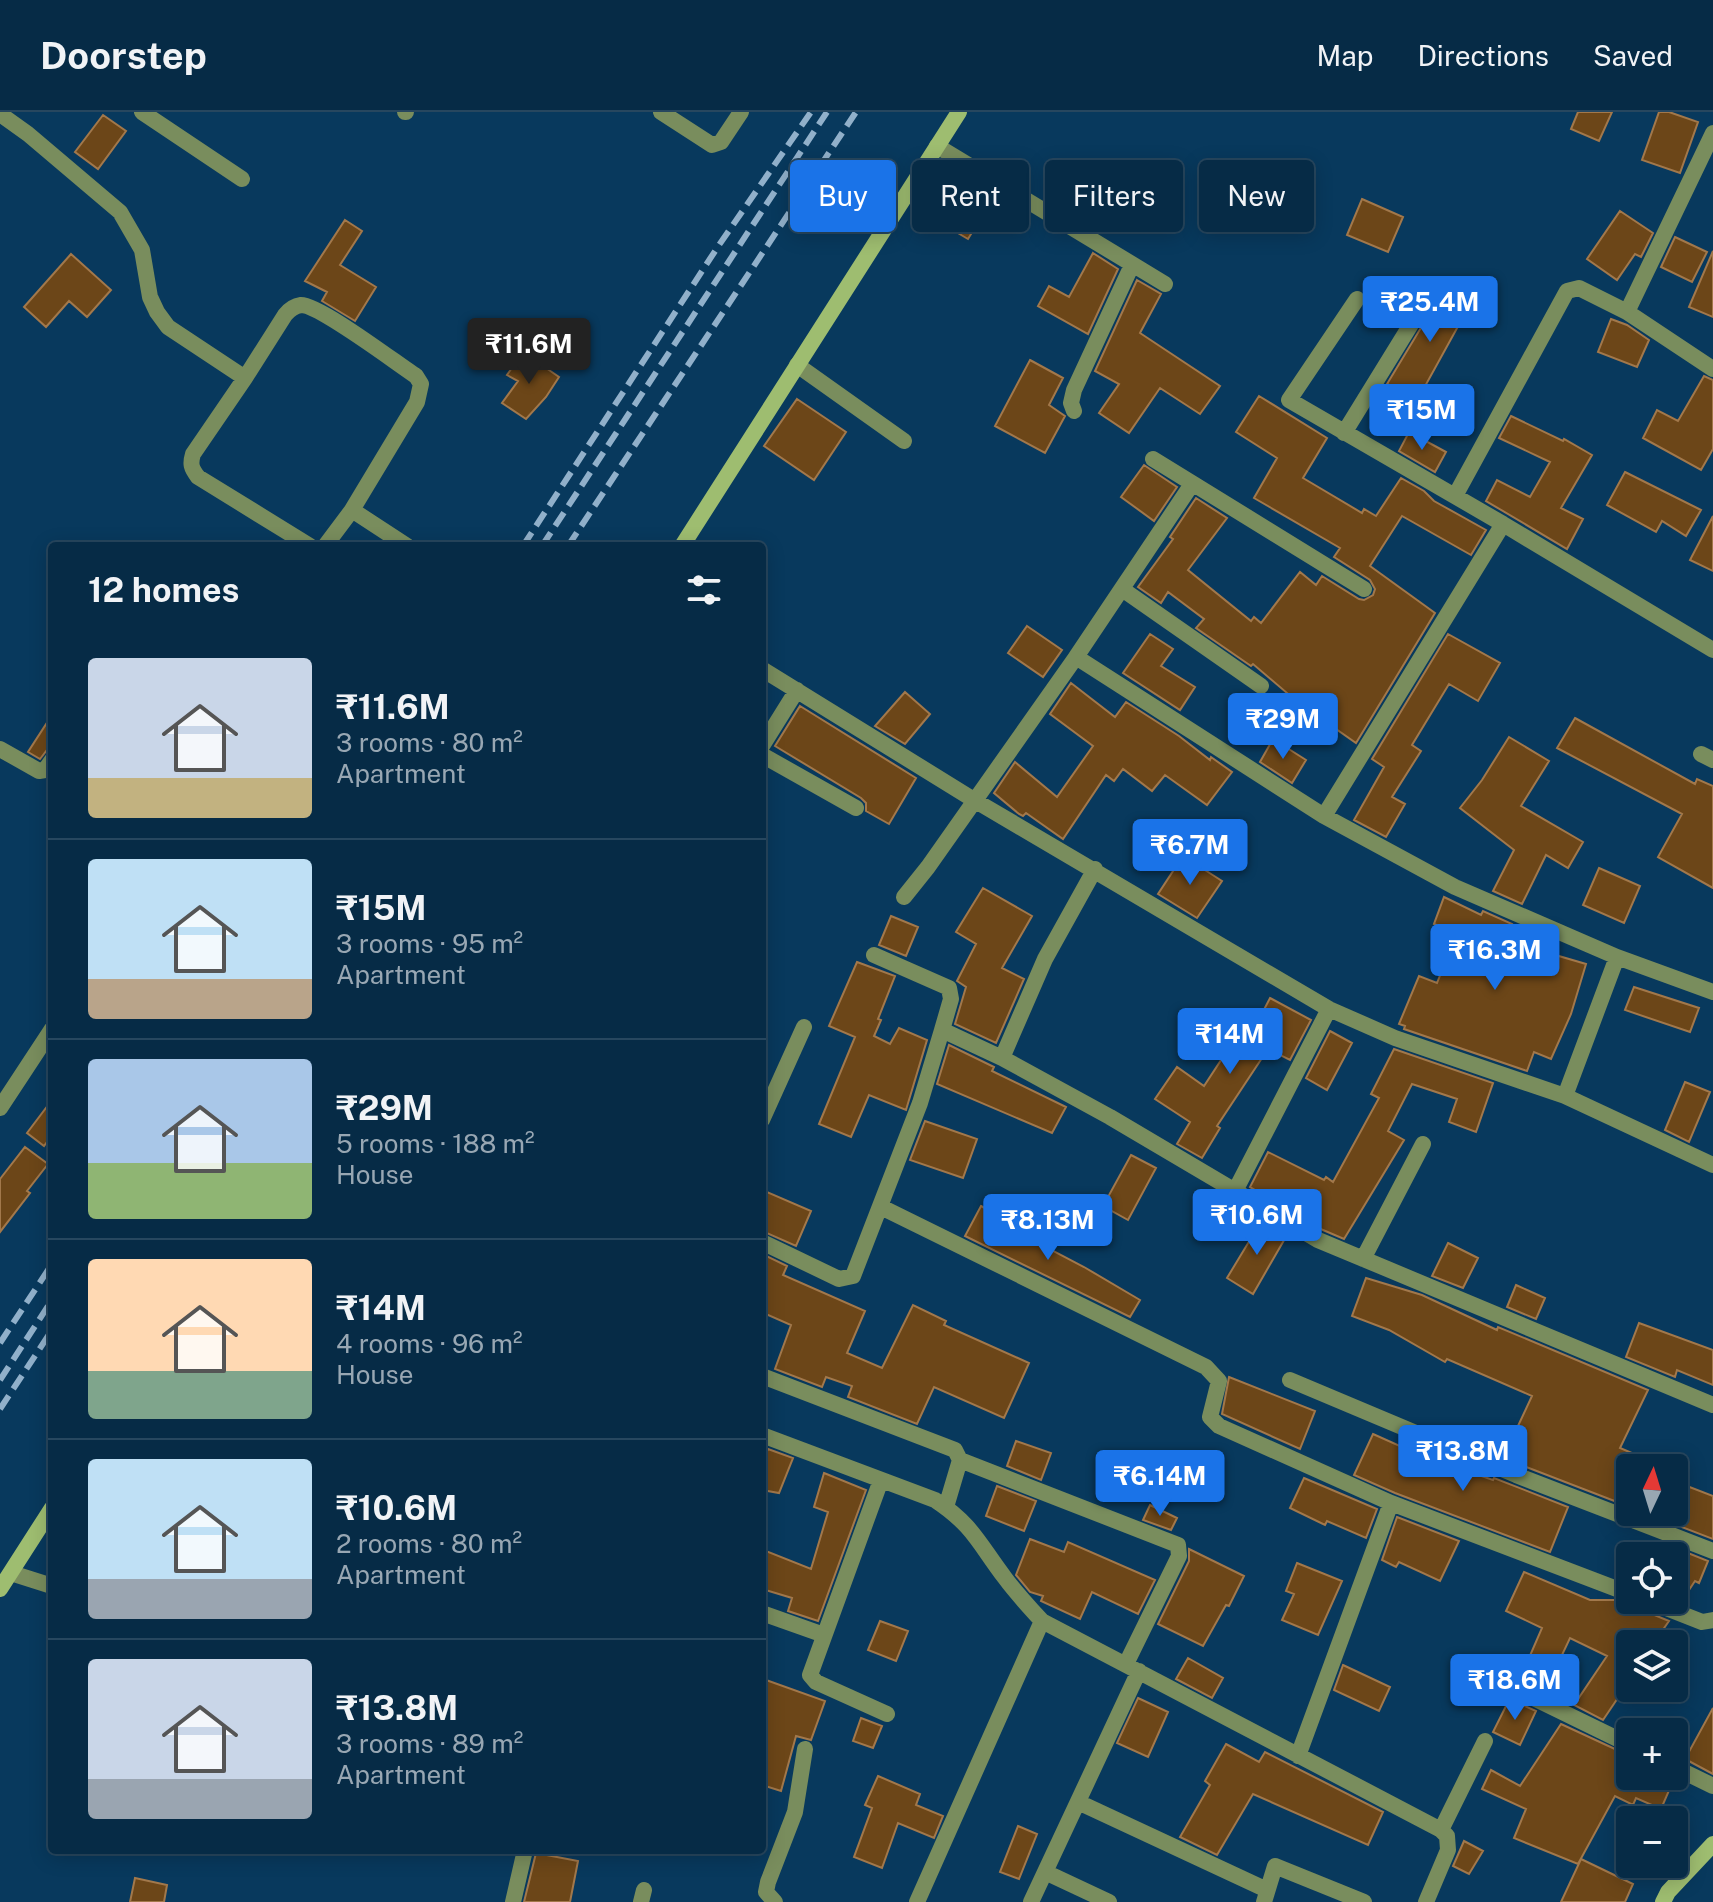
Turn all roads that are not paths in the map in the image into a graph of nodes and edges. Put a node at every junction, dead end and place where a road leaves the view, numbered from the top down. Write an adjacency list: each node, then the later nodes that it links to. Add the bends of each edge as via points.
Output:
1 (142, 112): 8 (street)
2 (661, 112): 3 (street, via 717,145)
3 (741, 112)
4 (959, 112): 7 (street)
5 (0, 114): 16 (street, via 120,212 142,250 150,297 168,327)
6 (1713, 133): 13 (street)
7 (937, 146): 9 (street); 14 (street)
8 (242, 179)
9 (1132, 265): 10 (street); 17 (street, via 1074,390)
10 (1165, 284)
11 (1434, 287): 18 (street)
12 (1357, 299): 18 (street, via 1289,400)
13 (1627, 312): 15 (street); 22 (street, via 1579,288 1567,291)
14 (797, 365): 19 (street); 28 (street)
15 (1713, 369)
16 (245, 378): 23 (street, via 285,315 301,305 322,313 416,376 421,384 417,402); 25 (street, via 193,454 192,469)
17 (1074, 411)
18 (1344, 433): 22 (street)
19 (904, 441)
20 (1153, 459): 21 (street)
21 (1192, 484): 29 (street); 30 (street)
22 (1455, 496): 24 (street)
23 (352, 510): 26 (street); 27 (street)
24 (1503, 524): 31 (street); 42 (street)
25 (304, 542)
26 (328, 542)
27 (401, 542)
28 (685, 542)
29 (1122, 589): 32 (street); 34 (street)
30 (1364, 589)
31 (1713, 650)
32 (1076, 657): 40 (street); 42 (street)
33 (766, 671): 35 (street)
34 (1261, 686)
35 (797, 690): 36 (street); 40 (street)
36 (766, 740)
37 (0, 749): 39 (street, via 39,771)
38 (766, 757): 41 (street)
39 (48, 766)
40 (974, 800): 43 (street); 44 (street)
41 (856, 808)
42 (1324, 816): 46 (street, via 1455,887)
43 (1095, 869): 48 (street); 52 (street, via 1045,959)
44 (904, 897)
45 (874, 955): 50 (street, via 949,988)
46 (1617, 957): 47 (street); 53 (street)
47 (1713, 992)
48 (1329, 1009): 53 (street, via 1395,1038); 58 (street)
49 (804, 1027): 55 (street)
50 (942, 1030): 52 (street); 59 (street)
51 (48, 1035): 54 (street)
52 (1002, 1058): 58 (street)
53 (1565, 1096): 57 (street)
54 (0, 1108)
55 (766, 1111)
56 (1423, 1144): 61 (street)
57 (1713, 1165)
58 (1234, 1193): 61 (street)
59 (881, 1207): 60 (street, via 856,1270 847,1278 839,1279); 68 (street, via 1206,1367 1219,1381 1213,1421)
60 (766, 1244)
61 (1363, 1259): 64 (street)
62 (766, 1378): 66 (street, via 955,1450)
63 (1290, 1380): 71 (street)
64 (1713, 1405)
65 (766, 1437): 67 (street)
66 (960, 1460): 69 (street); 81 (street, via 1178,1545 1179,1556)
67 (881, 1480): 69 (street); 80 (street)
68 (1391, 1503): 75 (street); 87 (street)
69 (946, 1507): 79 (street, via 978,1537)
70 (48, 1514): 72 (street)
71 (1713, 1551)
72 (11, 1573): 73 (street); 74 (street)
73 (48, 1585)
74 (0, 1589)
75 (1616, 1589)
76 (766, 1614): 80 (street)
77 (1682, 1614): 78 (street, via 1702,1622)
78 (1713, 1620)
79 (1042, 1621): 81 (street); 98 (street)
80 (824, 1635): 83 (street, via 812,1679)
81 (1133, 1667): 87 (street); 90 (street)
82 (1521, 1692): 84 (street)
83 (887, 1714)
84 (1616, 1738)
85 (1485, 1741): 91 (street)
86 (805, 1749): 97 (street, via 795,1812 766,1892)
87 (1298, 1756): 91 (street)
88 (1688, 1774): 89 (street)
89 (1713, 1786)
90 (1078, 1802): 94 (street); 95 (street)
91 (1441, 1830): 102 (street, via 1448,1850)
92 (1713, 1844): 103 (street)
93 (524, 1854): 96 (street)
94 (1045, 1872): 99 (street); 100 (street)
95 (1266, 1896): 101 (street, via 1275,1866)
96 (513, 1902)
97 (775, 1902)
98 (917, 1902)
99 (1031, 1902)
100 (1109, 1902)
101 (1364, 1902)
102 (1426, 1902)
103 (1663, 1902)

